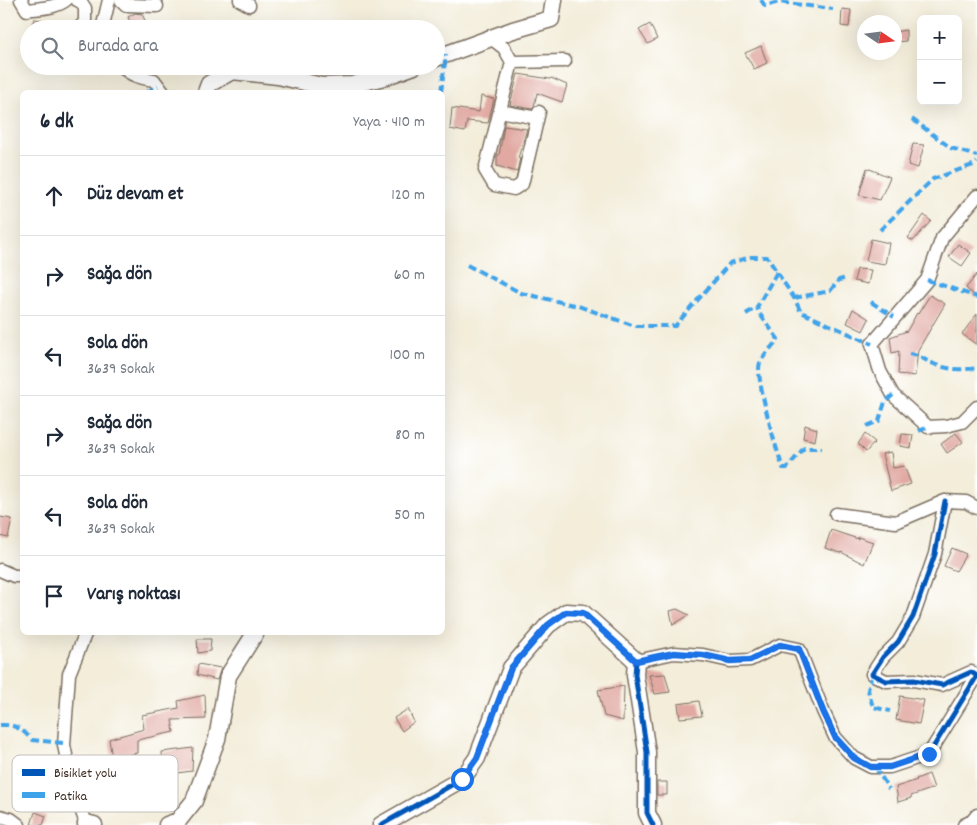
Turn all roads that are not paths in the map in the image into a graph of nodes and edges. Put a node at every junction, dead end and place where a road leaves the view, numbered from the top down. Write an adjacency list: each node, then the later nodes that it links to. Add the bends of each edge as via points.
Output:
1 (21, 0): 2 (street, via 27,10)
2 (66, 0)
3 (77, 0): 8 (street, via 85,8)
4 (109, 0): 9 (street)
5 (121, 0): 7 (street, via 126,5)
6 (554, 0): 10 (street, via 551,19)
7 (157, 6)
8 (85, 20)
9 (104, 20)
10 (491, 38): 11 (street); 13 (street, via 504,48)
11 (445, 55)
12 (565, 61): 13 (street)
13 (512, 62): 20 (street)
14 (135, 75): 18 (street, via 154,80)
15 (225, 75): 19 (street, via 210,84)
16 (269, 75): 17 (street, via 322,86 352,85)
17 (389, 75)
18 (162, 90)
19 (207, 90)
20 (500, 111): 20 (street, via 485,170 494,184 514,189 522,184 538,115)
21 (977, 196): 22 (street, via 942,238 927,280 872,344 880,371 894,395 928,427 962,422)
22 (977, 408)
23 (945, 501): 24 (street, via 966,502); 25 (street, via 896,522); 31 (street, via 935,554 914,617 872,674 886,682 914,680 942,685 970,672)
24 (977, 508)
25 (836, 514)
26 (0, 570): 27 (street)
27 (20, 576)
28 (85, 635): 32 (street, via 69,674)
29 (254, 635): 38 (street, via 228,676 217,739 194,801 178,821)
30 (636, 661): 31 (street, via 674,653 730,661 750,660 780,645 799,649 835,737 854,758 870,767 890,767 929,754); 39 (street, via 583,613 566,612 548,625 511,668 477,758 462,779); 40 (street, via 635,675 647,752 647,813)
31 (977, 676)
32 (66, 755)
33 (84, 812): 36 (street)
34 (0, 816): 37 (street, via 11,818)
35 (977, 816): 41 (street)
36 (89, 824)
37 (19, 825)
38 (167, 825)
39 (381, 825)
40 (653, 825)
41 (964, 825)

